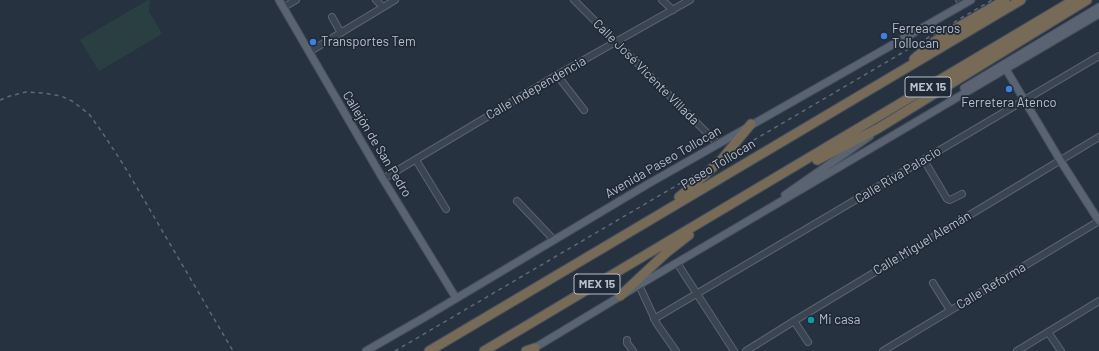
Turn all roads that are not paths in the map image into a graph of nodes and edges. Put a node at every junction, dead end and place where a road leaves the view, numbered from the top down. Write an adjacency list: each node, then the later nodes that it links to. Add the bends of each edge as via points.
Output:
1 (279, 0): 14 (main road, Callejón de San Pedro)
2 (296, 0): 14 (street)
3 (376, 0): 15 (street)
4 (395, 0): 15 (street)
5 (662, 0): 17 (street)
6 (690, 0): 17 (street, Calle Independencia)
7 (960, 0): 22 (main road, Avenida Paseo Tollocan, via 905,32)
8 (971, 0): 22 (main road, Avenida Paseo Tollocan)
9 (1005, 0): 26 (highway, via 934,42)
10 (1021, 0): 26 (highway, Paseo Tollocan / MEX 15)
11 (1074, 0): 37 (highway, MEX 15)
12 (1087, 0): 31 (highway)
13 (577, 1): 21 (street, Calle José Vicente Villada)
14 (284, 7): 23 (main road, Callejón de San Pedro)
15 (383, 7): 20 (street)
16 (1099, 7): 25 (main road)
17 (673, 10): 21 (street, Calle Independencia)
18 (1099, 14): 25 (main road)
19 (332, 17): 20 (street)
20 (341, 33): 23 (street)
21 (616, 42): 27 (street, Calle Independencia); 33 (street, Calle José Vicente Villada)
22 (892, 45): 30 (main road, Avenida Paseo Tollocan)
23 (309, 52): 38 (main road, Callejón de San Pedro)
24 (1099, 56): 28 (street, Calle Riva Palacio)
25 (1004, 67): 28 (main road); 41 (main road, via 956,92 935,110)
26 (900, 72): 46 (highway, Paseo Tollocan / MEX 15)
27 (557, 76): 29 (street); 34 (street, Calle Independencia)
28 (1024, 100): 35 (street, Calle Riva Palacio); 36 (main road)
29 (584, 110)
30 (751, 124): 33 (main road, Avenida Paseo Tollocan); 46 (highway, via 722,159 696,184)
31 (877, 129): 37 (highway, via 815,161); 41 (main road, via 786,194)
32 (1099, 137): 36 (street, Calle Miguel Alemán)
33 (718, 144): 45 (main road, Avenida Paseo Tollocan)
34 (416, 160): 38 (street, Calle Independencia); 42 (street)
35 (924, 160): 39 (street, via 947,199); 50 (street, Calle Riva Palacio)
36 (1060, 160): 44 (main road); 57 (street, Calle Miguel Alemán)
37 (782, 174): 43 (highway, MEX 15)
38 (383, 179): 52 (main road, Callejón de San Pedro)
39 (962, 194)
40 (516, 201): 45 (street)
41 (772, 208): 47 (main road)
42 (446, 209)
43 (710, 218): 51 (highway, via 666,253); 65 (highway, MEX 15)
44 (1099, 221): 55 (street, Calle Reforma)
45 (554, 240): 52 (main road, Avenida Paseo Tollocan)
46 (613, 242): 64 (highway, Paseo Tollocan / MEX 15)
47 (677, 263): 49 (main road); 50 (street)
48 (933, 283): 55 (street)
49 (639, 285): 51 (main road); 56 (street)
50 (697, 294): 56 (street, Calle Riva Palacio); 69 (street)
51 (620, 296): 61 (main road)
52 (456, 298): 54 (main road, Avenida Paseo Tollocan)
53 (1099, 301): 58 (street)
54 (448, 304): 62 (main road, Avenida Paseo Tollocan); 63 (main road, Avenida Paseo Tollocan)
55 (950, 310): 71 (street, Calle Reforma)
56 (654, 319): 68 (street)
57 (794, 321): 60 (street); 70 (street, Calle Miguel Alemán)
58 (1048, 332): 72 (street); 73 (street)
59 (627, 340): 67 (street)
60 (808, 342)
61 (533, 350): 66 (highway)
62 (366, 351)
63 (375, 351)
64 (429, 351)
65 (484, 351)
66 (526, 351)
67 (633, 351)
68 (676, 351)
69 (734, 351)
70 (746, 351)
71 (883, 351)
72 (1017, 351)
73 (1061, 351)

